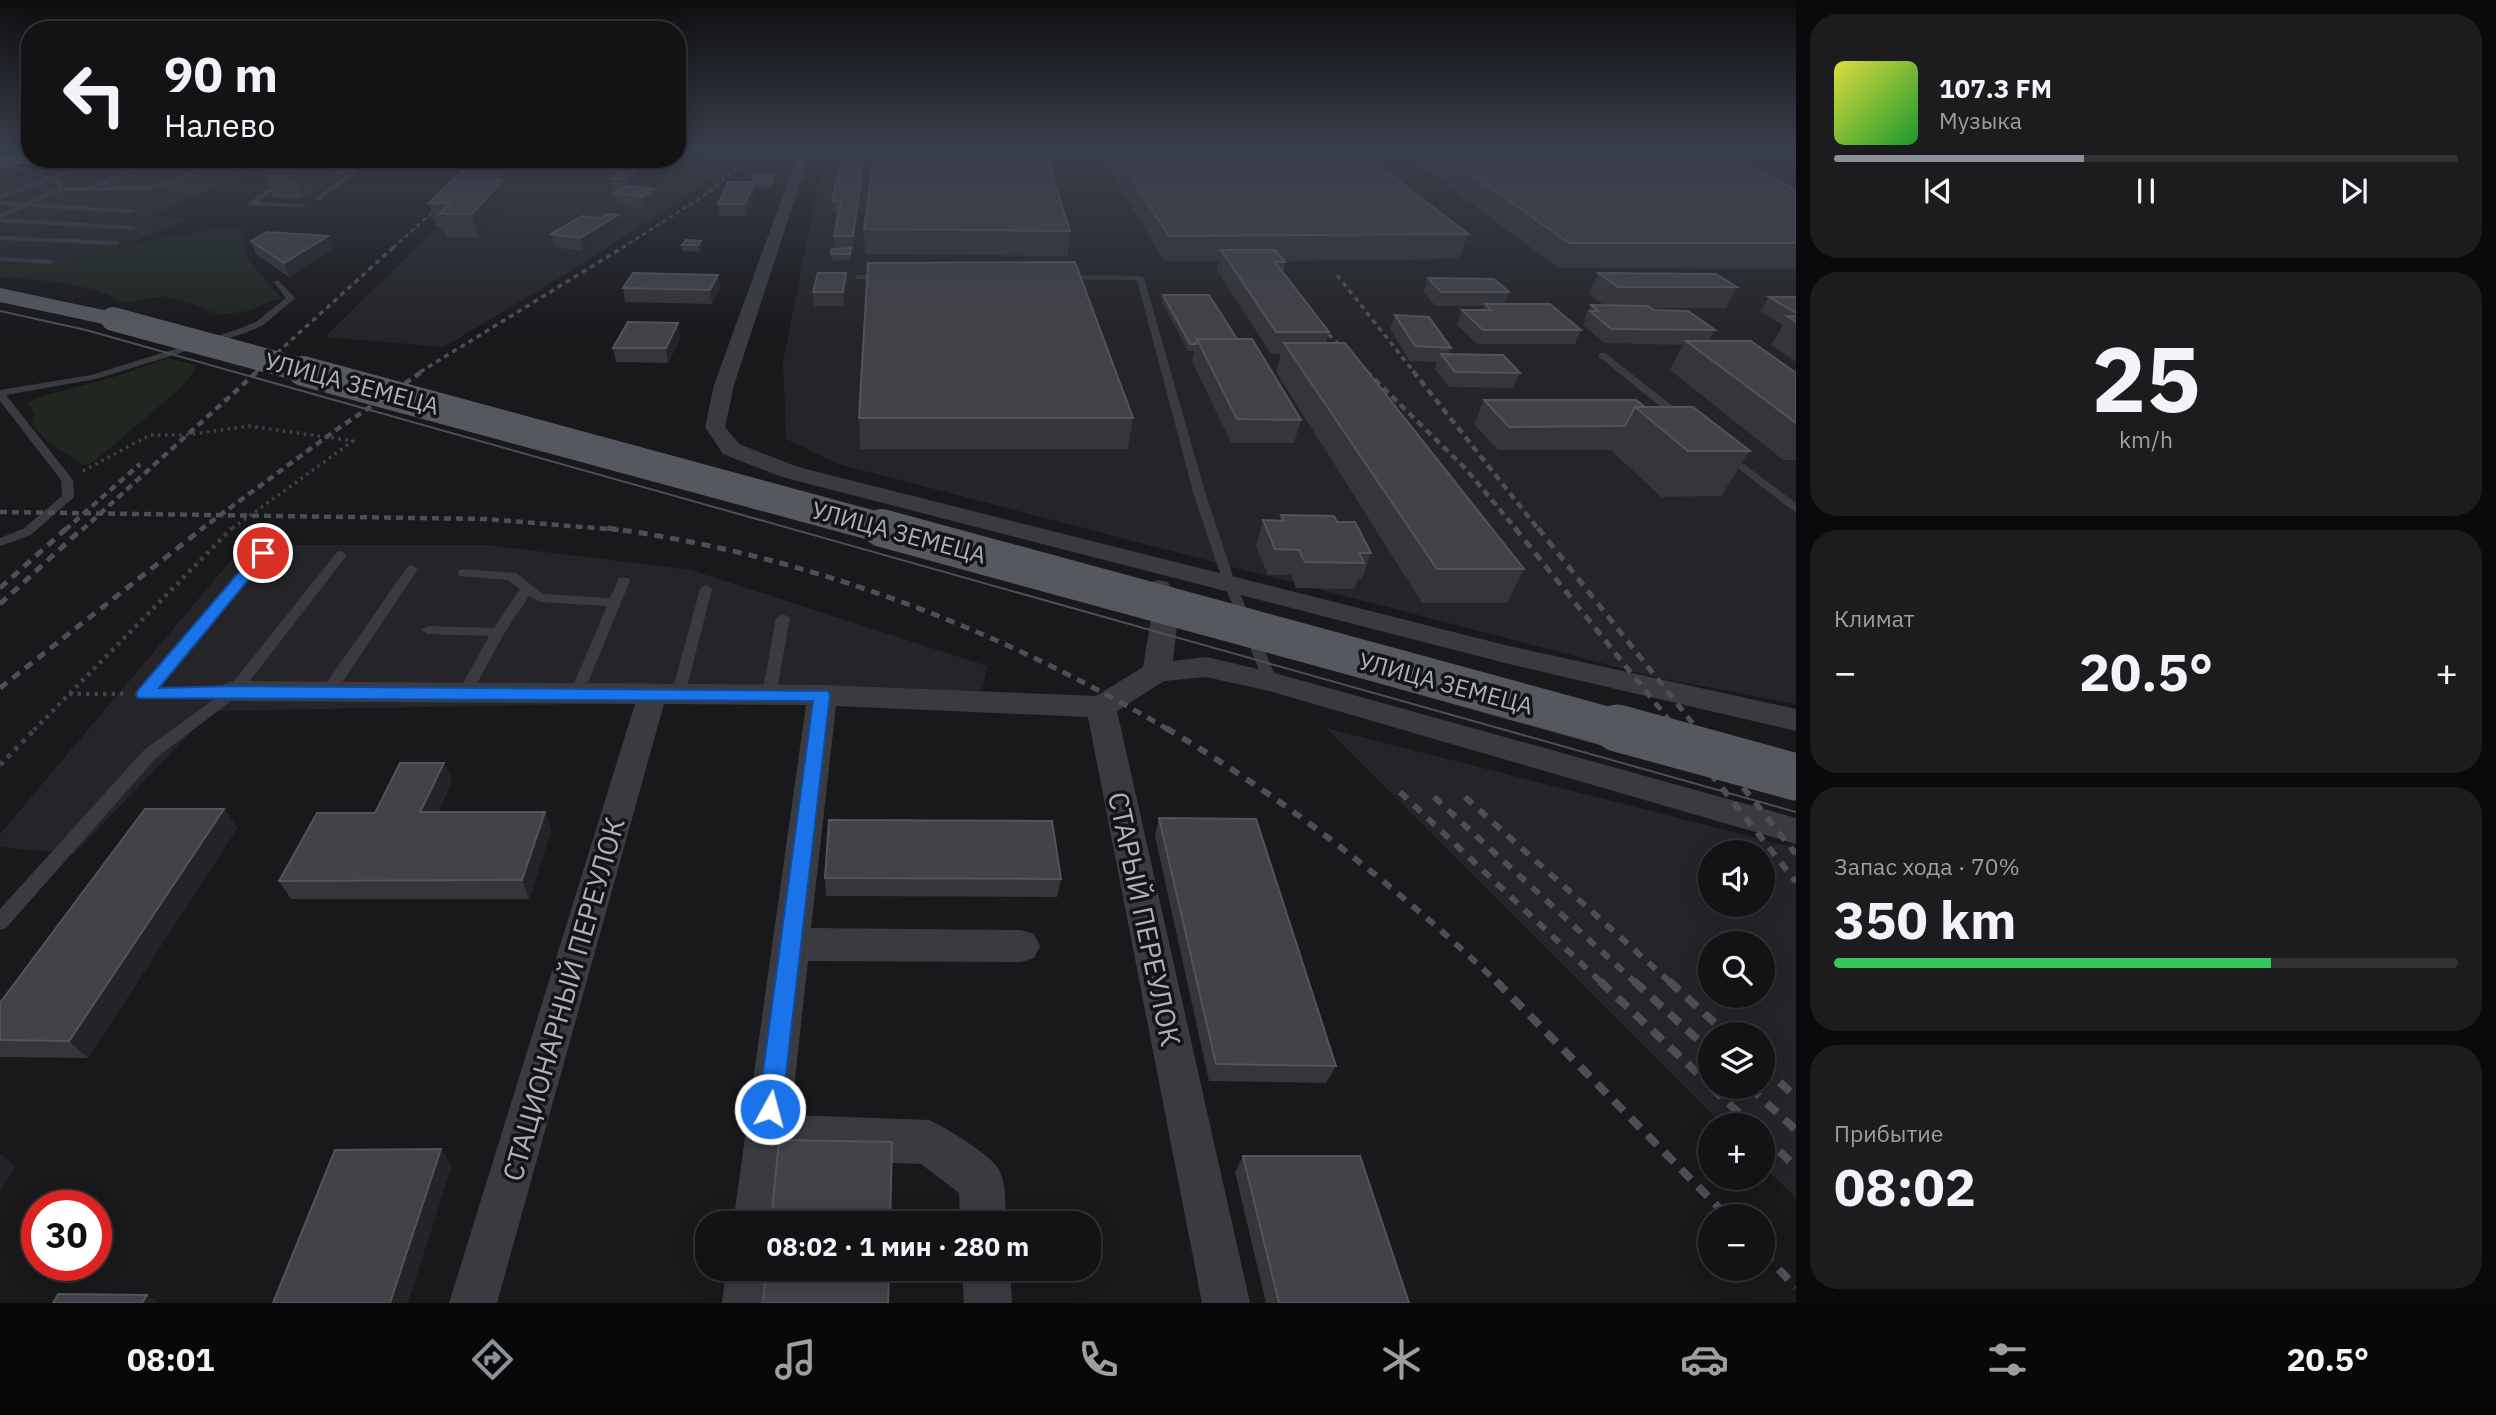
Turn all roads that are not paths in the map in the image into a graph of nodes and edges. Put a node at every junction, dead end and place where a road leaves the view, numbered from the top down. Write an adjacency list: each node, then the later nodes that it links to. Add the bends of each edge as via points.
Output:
1 (19, 210): 5 (lane)
2 (108, 210): 4 (lane)
3 (784, 210): 24 (street, via 724,385 715,427 731,449 790,472)
4 (133, 211)
5 (0, 218): 6 (lane)
6 (133, 228)
7 (0, 238): 8 (lane)
8 (116, 243)
9 (0, 259): 10 (lane)
10 (51, 262)
11 (859, 277): 12 (lane)
12 (900, 277)
13 (1046, 277): 28 (lane, via 1140,278 1199,492)
14 (278, 282): 17 (lane, via 290,298 259,324 242,331 84,380)
15 (0, 295): 46 (main road, УЛИЦА ЗЕМЕЦА, bridge, via 113,318)
16 (1602, 355): 18 (lane)
17 (0, 394): 21 (lane, via 67,480 68,497 27,532)
18 (1688, 424)
19 (1720, 450): 20 (lane)
20 (1796, 509)
21 (0, 542)
22 (263, 553): 37 (lane, via 144,694)
23 (341, 555): 37 (lane)
24 (1156, 564): 28 (street); 35 (street, via 1164,619)
25 (412, 569): 38 (lane)
26 (464, 573): 29 (lane, via 511,576)
27 (624, 581): 31 (lane)
28 (1229, 582): 36 (lane); 45 (street, via 1509,655)
29 (527, 589): 31 (lane, via 540,598); 34 (lane)
30 (706, 589): 43 (lane)
31 (614, 602): 40 (lane)
32 (783, 618): 41 (lane)
33 (428, 630): 34 (lane)
34 (498, 632): 39 (lane)
35 (1157, 672): 36 (street, via 1206,667); 44 (street)
36 (1270, 682): 47 (street)
37 (234, 691): 38 (street); 48 (lane, via 150,754)
38 (328, 692): 39 (street)
39 (464, 694): 40 (street)
40 (576, 695): 43 (street)
41 (769, 695): 42 (street); 43 (street)
42 (822, 695): 44 (street); 49 (street)
43 (665, 696): 56 (street, СТАЦИОНАРНЫЙ ПЕРЕУЛОК)
44 (1101, 707): 59 (street, СТАРЫЙ ПЕРЕУЛОК)
45 (1796, 720)
46 (1796, 777)
47 (1796, 831)
48 (0, 922)
49 (790, 944): 50 (street); 51 (street)
50 (1021, 947)
51 (767, 1136): 52 (street); 53 (street, via 929,1142 981,1182)
52 (758, 1211)
53 (983, 1211)
54 (749, 1281): 57 (street)
55 (987, 1281): 58 (street)
56 (473, 1303)
57 (746, 1303)
58 (988, 1303)
59 (1226, 1303)

